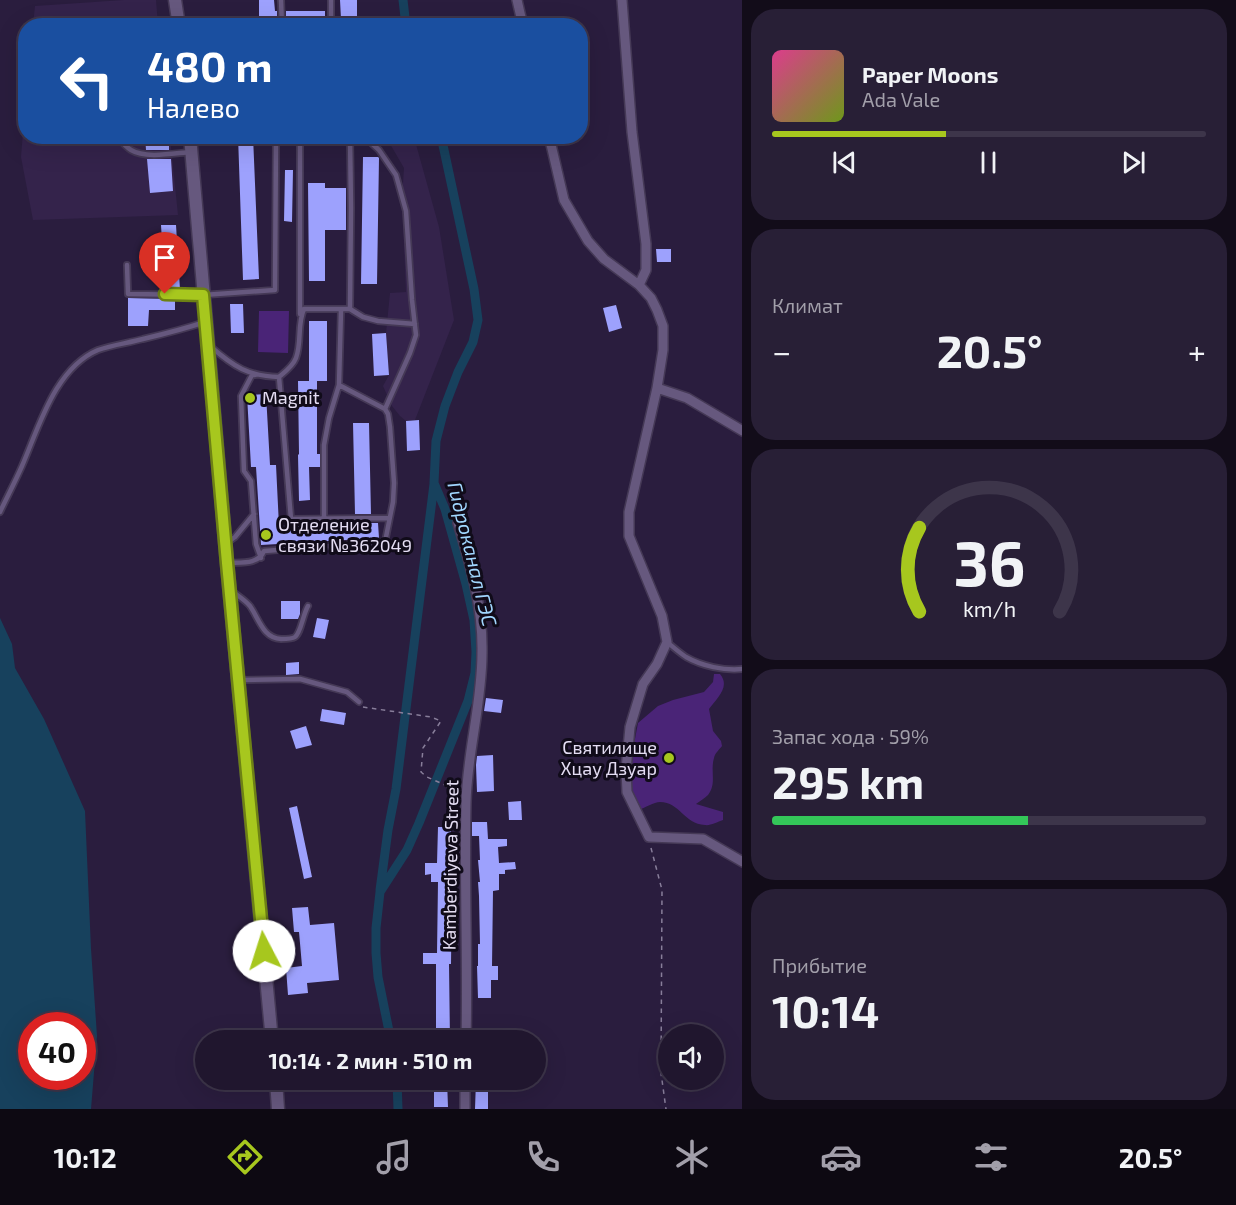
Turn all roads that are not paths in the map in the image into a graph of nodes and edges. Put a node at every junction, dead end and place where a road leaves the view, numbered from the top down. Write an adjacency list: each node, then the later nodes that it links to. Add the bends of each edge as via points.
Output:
1 (175, 0): 6 (street)
2 (281, 0): 7 (lane)
3 (331, 0): 8 (lane)
4 (517, 0): 9 (street)
5 (622, 0): 19 (street, via 645,244 646,270)
6 (177, 18)
7 (282, 18)
8 (331, 18)
9 (521, 18)
10 (124, 144): 17 (lane, via 140,154)
11 (190, 144): 17 (street)
12 (276, 144): 20 (lane, via 275,290)
13 (300, 144): 23 (lane)
14 (350, 144): 21 (lane)
15 (372, 144): 25 (lane, via 387,160 402,194)
16 (551, 144): 19 (street, via 564,200 588,241 604,259)
17 (191, 152): 20 (street)
18 (127, 265): 20 (lane, via 128,294)
19 (639, 285): 30 (street, via 651,298 663,326)
20 (203, 295): 24 (street)
21 (351, 309): 22 (lane); 25 (lane, via 378,321)
22 (342, 310): 23 (lane, via 304,309); 29 (lane)
23 (300, 316): 28 (lane, via 296,359)
24 (206, 322): 26 (street); 33 (lane, via 98,351 82,359 60,384)
25 (415, 324): 31 (lane, via 413,345)
26 (207, 344): 27 (lane, via 227,361); 38 (street)
27 (255, 375): 28 (lane); 34 (lane, via 241,396 244,471 252,481)
28 (279, 377): 36 (lane, via 291,519)
29 (339, 385): 31 (lane); 36 (lane, via 324,445)
30 (657, 388): 32 (street, via 687,398); 43 (street, via 629,512 629,536 662,616)
31 (386, 410): 35 (lane, via 394,483)
32 (742, 431)
33 (0, 512)
34 (254, 514): 38 (lane); 39 (lane)
35 (389, 518): 36 (lane); 39 (lane, via 385,542 264,551)
36 (324, 519)
37 (458, 524): 49 (street, Kamberdiyeva Street, via 473,575 483,654 466,800)
38 (225, 543): 40 (street)
39 (261, 558): 40 (lane)
40 (227, 563): 41 (street)
41 (229, 590): 42 (lane, via 244,600 270,637 278,639 295,637); 45 (street)
42 (308, 606)
43 (667, 642): 44 (lane, via 687,657 708,665); 47 (street, via 643,684 630,727 627,792 648,837 703,839)
44 (742, 669)
45 (238, 680): 46 (lane, via 300,679 347,692); 48 (street)
46 (359, 702)
47 (742, 862)
48 (271, 1030)
49 (466, 1030)
50 (277, 1090): 52 (street)
51 (465, 1090): 53 (street)
52 (279, 1109)
53 (465, 1109)

